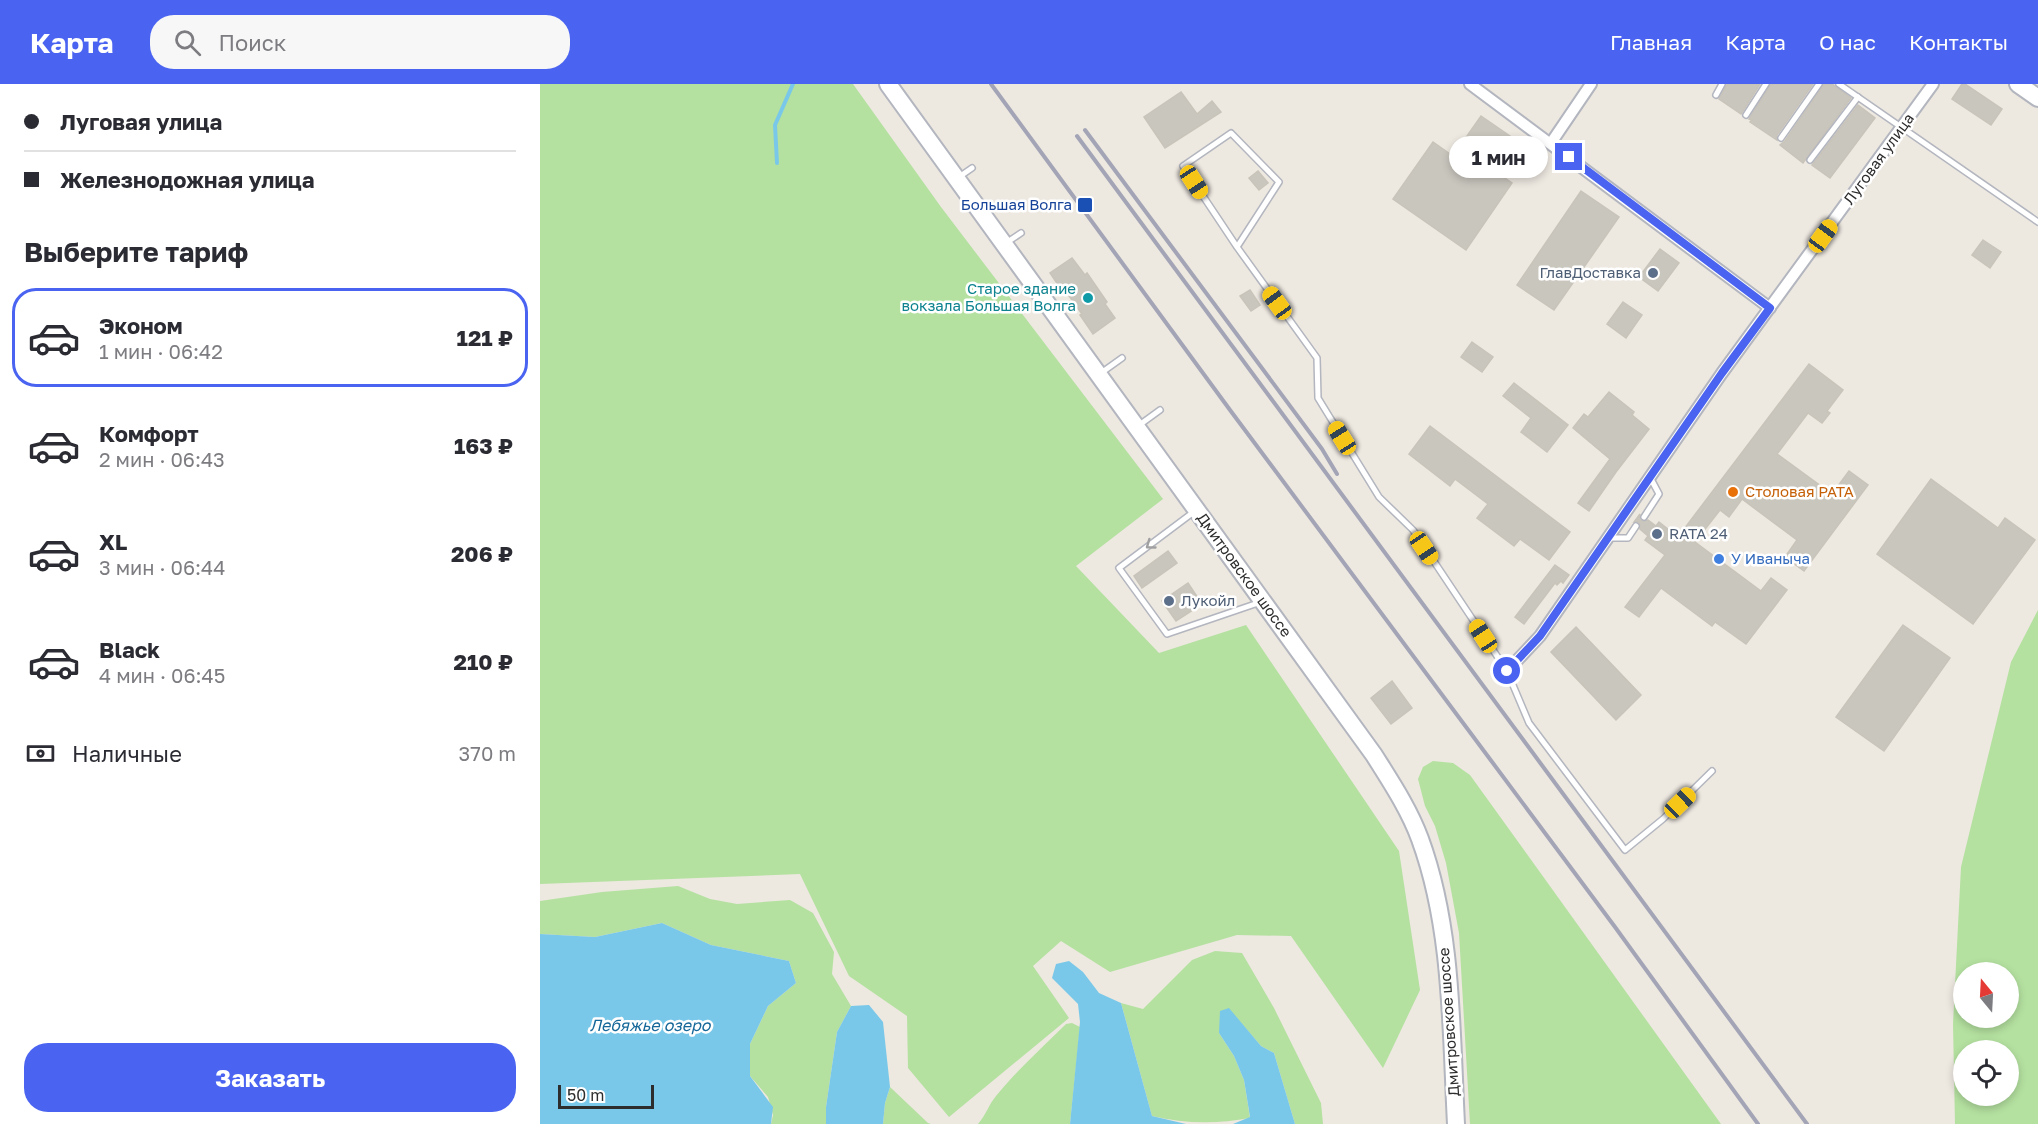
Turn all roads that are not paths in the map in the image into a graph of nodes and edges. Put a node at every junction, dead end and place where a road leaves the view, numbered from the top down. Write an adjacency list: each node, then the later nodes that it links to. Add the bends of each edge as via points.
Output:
1 (888, 84): 19 (main road, Дмитровское шоссе)
2 (1470, 84): 16 (street)
3 (1591, 84): 16 (street)
4 (1722, 84): 10 (lane)
5 (1766, 84): 13 (lane)
6 (1819, 84): 15 (lane)
7 (1839, 84): 11 (lane)
8 (1934, 84): 14 (street, Луговая улица)
9 (2018, 84): 12 (main road)
10 (1716, 94)
11 (1857, 97): 14 (lane); 17 (lane)
12 (2038, 98)
13 (1746, 115)
14 (1902, 128): 20 (lane); 24 (street, Луговая улица)
15 (1781, 138)
16 (1551, 143): 24 (street)
17 (1810, 160)
18 (972, 168): 19 (lane)
19 (958, 178): 22 (main road, Дмитровское шоссе)
20 (2038, 222)
21 (1021, 233): 22 (lane)
22 (1005, 244): 26 (main road, Дмитровское шоссе)
23 (1237, 247): 23 (lane, via 1279,182 1231,133 1183,166); 35 (lane, via 1317,358 1318,398 1379,497 1413,530)
24 (1770, 308): 29 (street, Луговая улица)
25 (1122, 358): 26 (lane)
26 (1099, 374): 28 (main road, Дмитровское шоссе)
27 (1160, 410): 28 (lane)
28 (1137, 427): 30 (main road, Дмитровское шоссе)
29 (1651, 479): 31 (lane, via 1659,494); 33 (street, Луговая улица)
30 (1197, 510): 34 (main road, Дмитровское шоссе); 34 (lane, one-way to 34, via 1119,568 1167,634)
31 (1644, 517)
32 (1636, 526): 33 (lane, via 1628,538)
33 (1608, 537): 35 (street, Луговая улица, via 1540,636)
34 (1264, 602): 37 (main road, Дмитровское шоссе, via 1374,755 1419,839 1435,891 1444,947)
35 (1507, 671): 36 (lane, via 1529,723 1625,850)
36 (1712, 771)
37 (1456, 1124)

